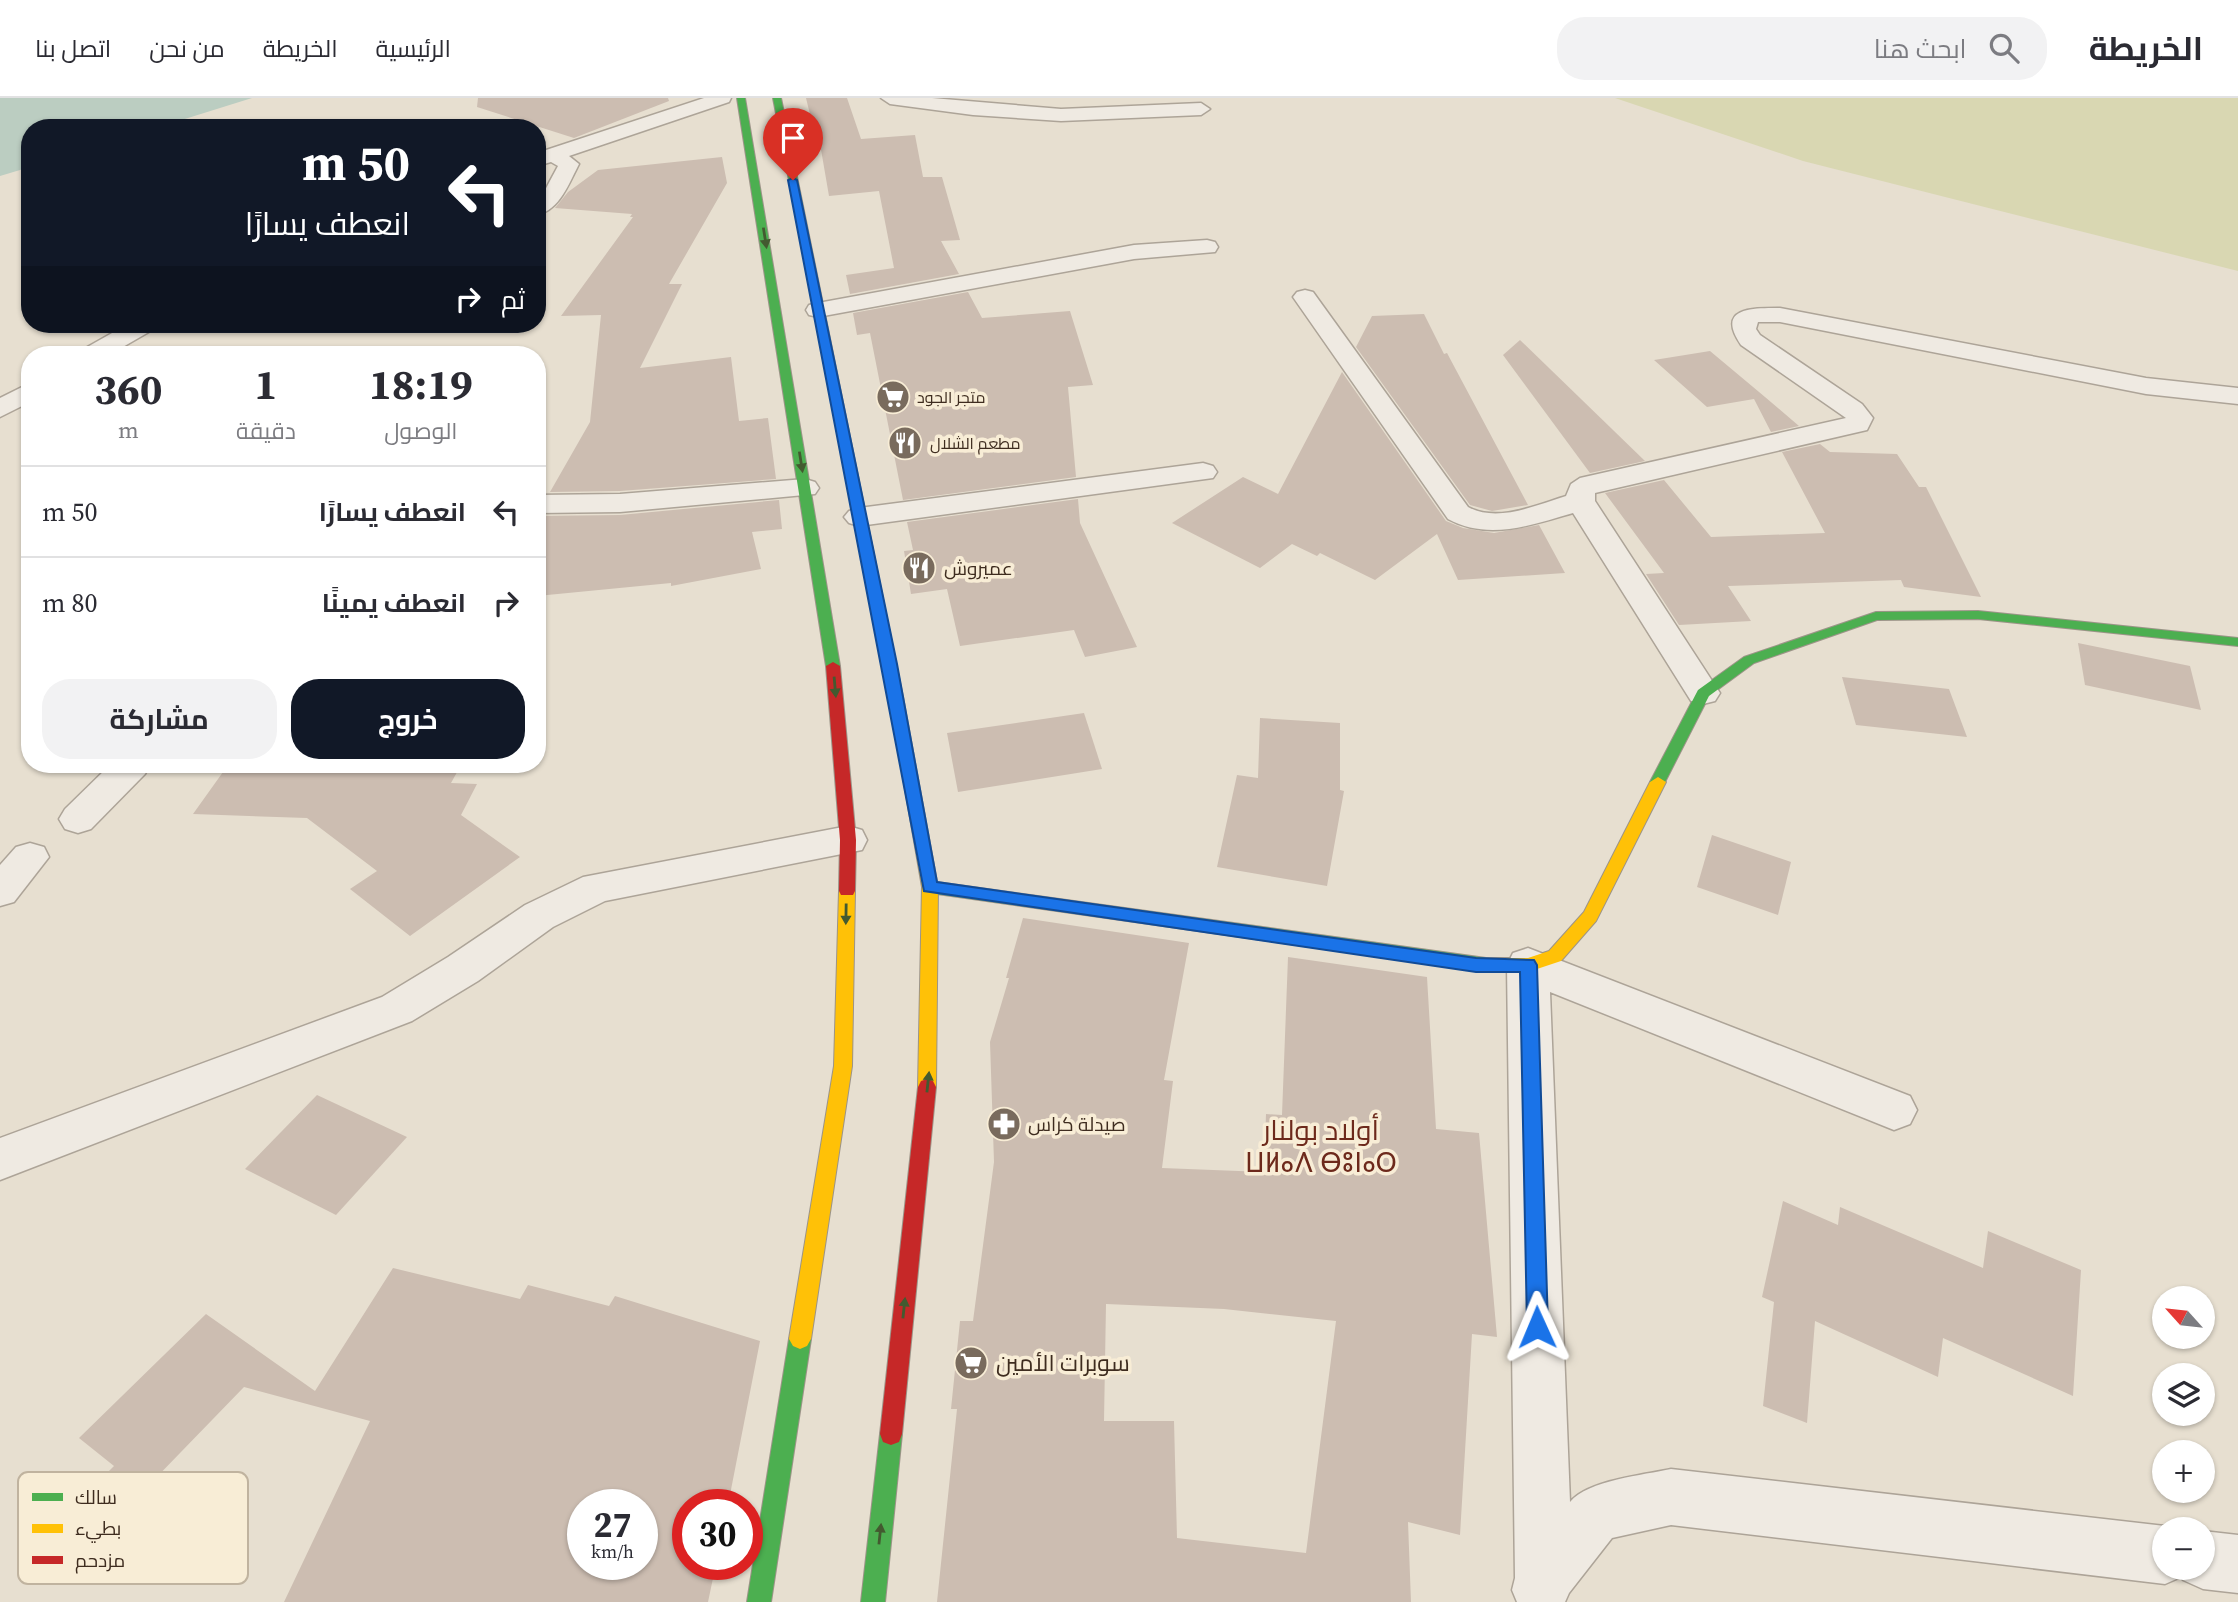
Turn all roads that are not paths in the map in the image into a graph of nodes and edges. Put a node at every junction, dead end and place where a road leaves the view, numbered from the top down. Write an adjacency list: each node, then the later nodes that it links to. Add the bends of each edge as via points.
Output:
1 (722, 98): 6 (street)
2 (741, 98): 18 (main road, one-way to 18)
3 (777, 98): 11 (main road)
4 (890, 98): 5 (street, via 1061,115)
5 (1201, 109)
6 (546, 157)
7 (546, 157): 8 (street, via 569,164)
8 (546, 201)
9 (1207, 247): 11 (street, via 1134,252)
10 (1305, 297): 19 (street, via 1467,521 1508,520)
11 (818, 310): 21 (main road)
12 (129, 333): 13 (street)
13 (107, 346)
14 (21, 396): 16 (street)
15 (2238, 396): 19 (street, via 2146,386 1780,315 1752,315 1745,320 1744,329 1750,340 1853,410 1860,418 1857,424 1590,484 1581,490)
16 (0, 409)
17 (1203, 472): 21 (street)
18 (805, 488): 20 (street, via 620,503); 26 (main road, one-way to 26, via 833,667)
19 (1580, 501): 23 (street)
20 (546, 504)
21 (859, 517): 28 (main road)
22 (2238, 642): 23 (main road, via 1978,615 1876,616 1749,660)
23 (1703, 693): 30 (main road, via 1590,916 1555,956)
24 (124, 773): 25 (street)
25 (78, 819)
26 (848, 840): 32 (street, via 597,888 538,916 397,1009); 37 (main road, one-way to 37, via 843,1066)
27 (30, 858): 29 (street)
28 (930, 887): 30 (main road, via 1476,965); 38 (main road, one-way to 28, via 929,1070)
29 (0, 891)
30 (1528, 965): 31 (street); 36 (street)
31 (1894, 1110)
32 (0, 1159)
33 (2152, 1553): 36 (street, via 1671,1497 1596,1514)
34 (2215, 1561): 35 (street)
35 (2238, 1564)
36 (1541, 1590)
37 (759, 1602)
38 (873, 1602)

